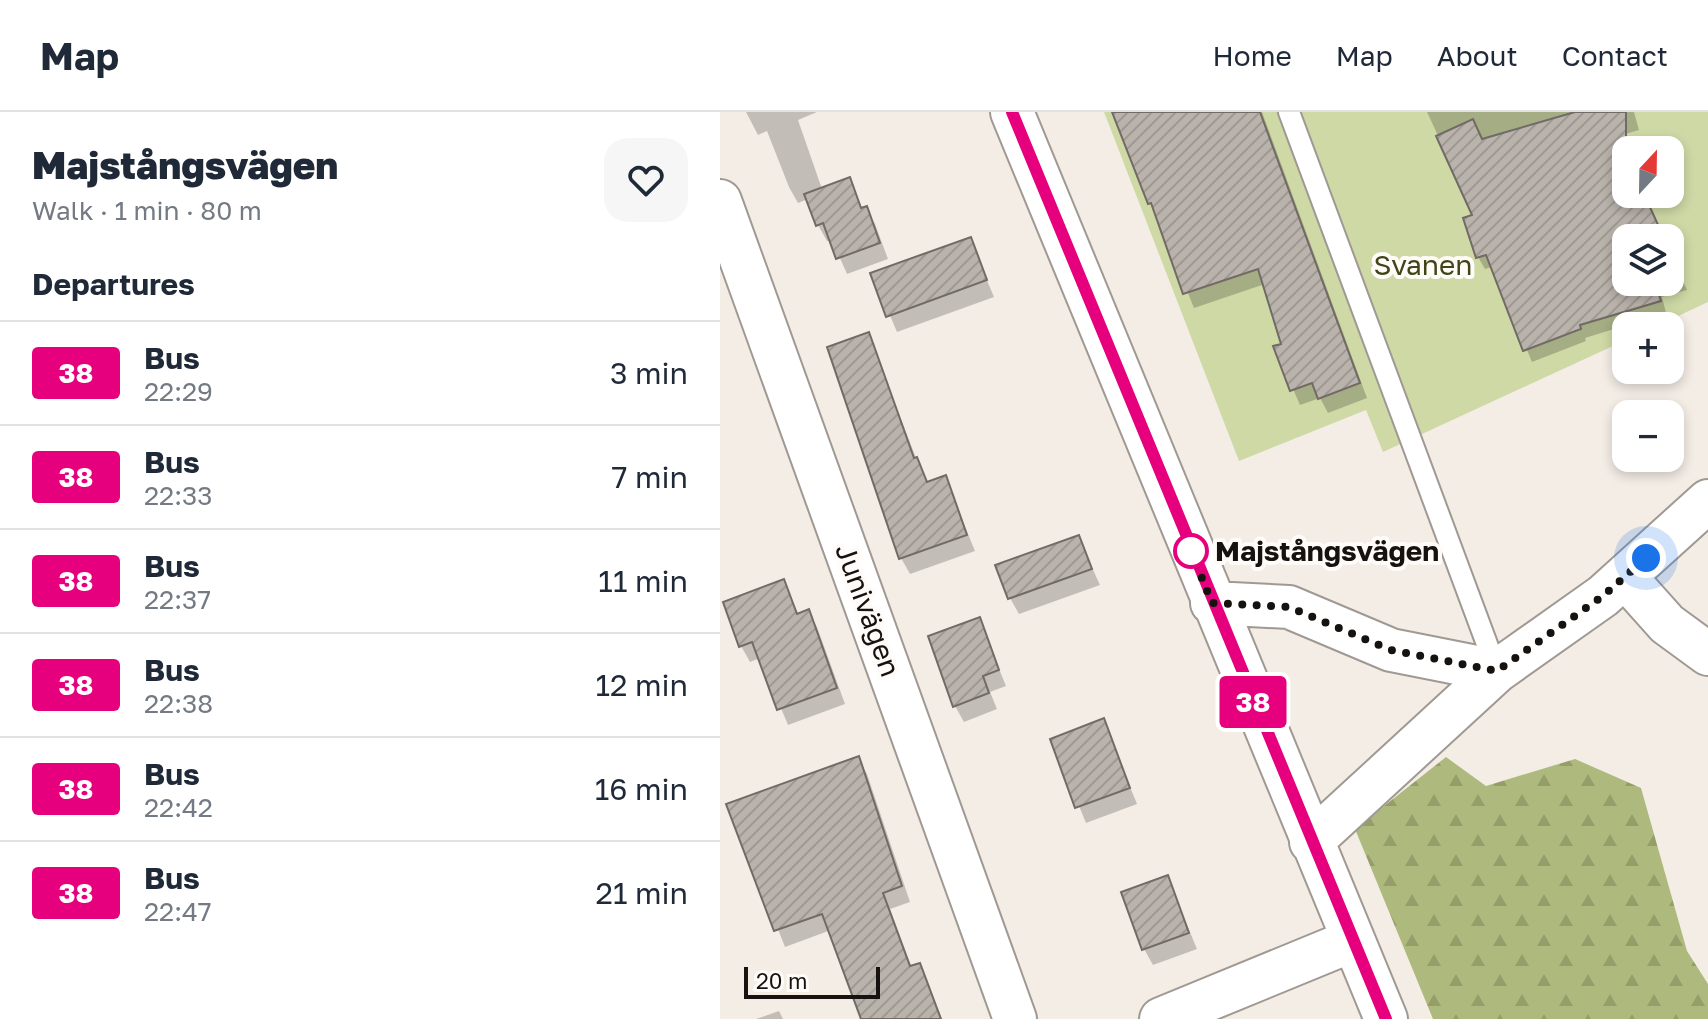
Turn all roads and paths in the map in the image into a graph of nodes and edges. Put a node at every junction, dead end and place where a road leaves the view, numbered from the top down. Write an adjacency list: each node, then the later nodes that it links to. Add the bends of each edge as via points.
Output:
1 (1012, 112): 6 (street)
2 (1289, 112): 8 (lane)
3 (720, 201): 11 (street, Junivägen)
4 (1708, 501): 5 (street)
5 (1625, 577): 7 (street, via 1667,624); 8 (street)
6 (1212, 603): 8 (street, via 1289,607 1391,650); 9 (street)
7 (1708, 654)
8 (1497, 671): 9 (street)
9 (1311, 842): 10 (street)
10 (1351, 941): 12 (street); 13 (street)
11 (1015, 1019)
12 (1161, 1019)
13 (1386, 1019)

